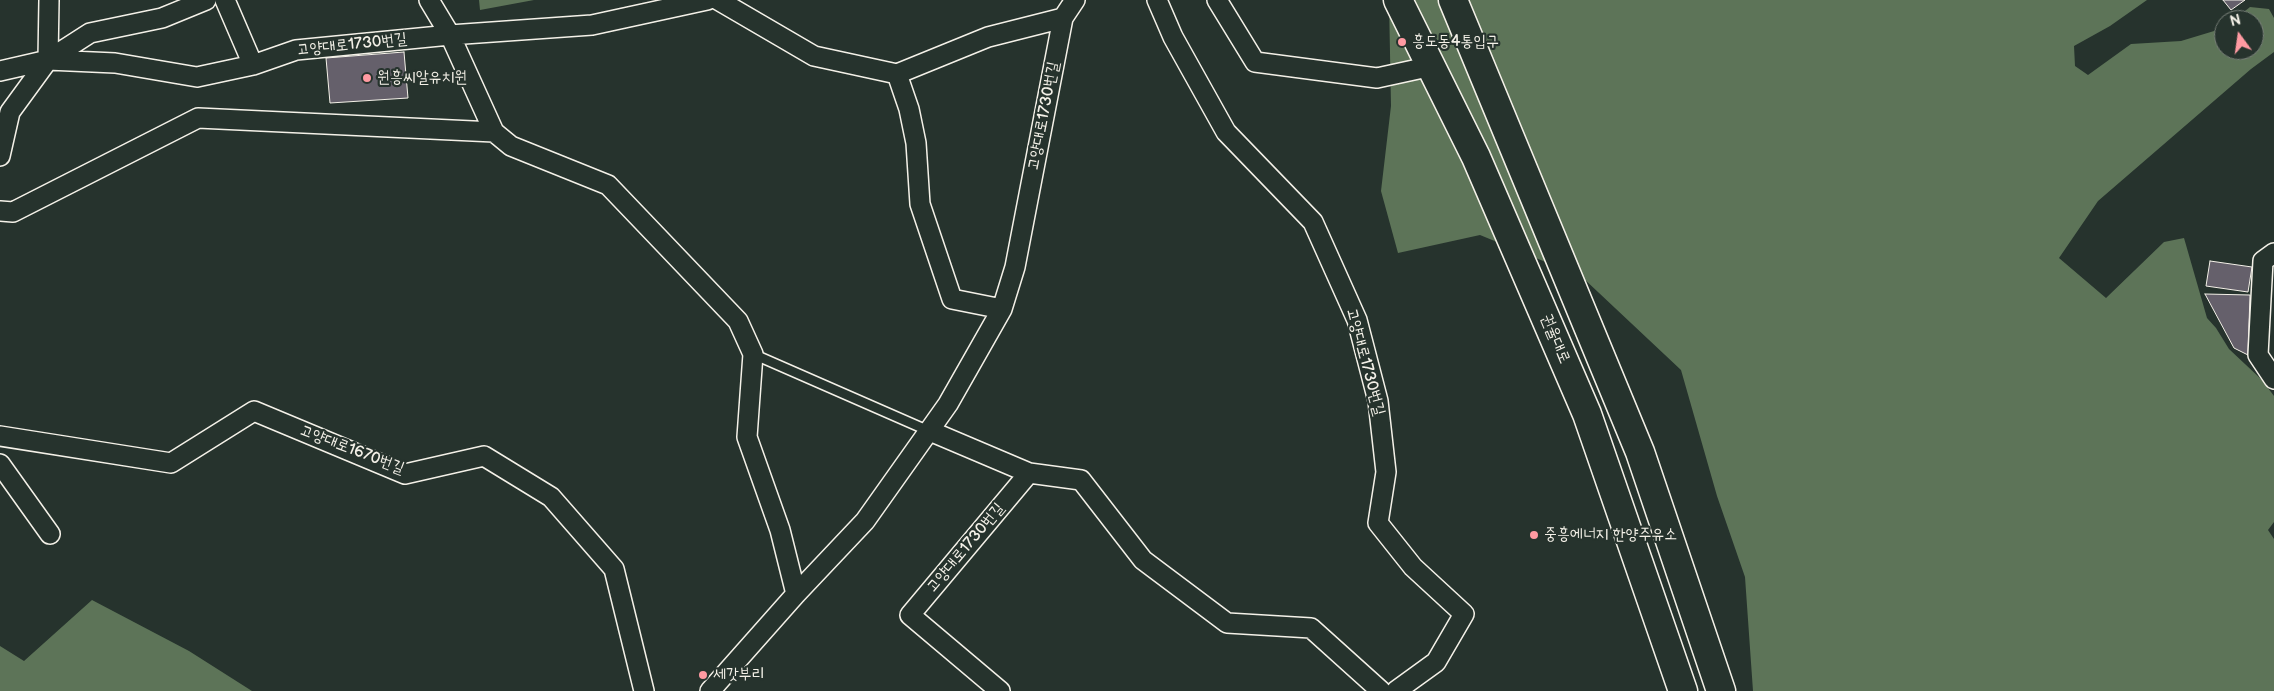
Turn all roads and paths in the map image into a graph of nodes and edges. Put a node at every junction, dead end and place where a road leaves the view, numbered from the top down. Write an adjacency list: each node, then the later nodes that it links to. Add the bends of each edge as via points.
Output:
1 (49, 0): 14 (street)
2 (206, 0): 14 (street, via 162,18 90,33)
3 (225, 0): 15 (street)
4 (429, 0): 13 (street)
5 (707, 0): 13 (street, 고양대로1730번길, via 592,25)
6 (718, 0): 18 (street, via 814,56)
7 (1075, 0): 12 (street, 고양대로1730번길)
8 (1157, 0): 36 (street, 고양대로1730번길, via 1173,37 1226,132 1313,222 1357,320 1378,401 1386,472 1378,523 1413,567 1464,614 1436,662)
9 (1217, 0): 16 (street, via 1255,62 1377,78)
10 (1398, 0): 16 (main road, 권율대로)
11 (1453, 0): 38 (main road, via 1640,452)
12 (1063, 18): 18 (street, via 988,38); 23 (street, 고양대로1730번길, via 1015,267)
13 (450, 35): 15 (street, 고양대로1730번길, via 296,50); 19 (street)
14 (48, 60): 15 (street, 고양대로1730번길, via 115,62 197,77); 17 (street, 고양대로1730번길); 20 (street, via 10,112)
15 (253, 65)
16 (1432, 66): 37 (main road, 권율대로, via 1476,157 1587,414)
17 (0, 71)
18 (897, 74): 23 (street, via 916,143 920,204 952,299)
19 (494, 132): 21 (street, via 198,118 12,212); 24 (street, via 511,146 608,185 738,321)
20 (0, 156)
21 (0, 211)
22 (2274, 253): 25 (street, via 2263,261 2258,356)
23 (1002, 308): 26 (street, 고양대로1730번길)
24 (753, 354): 26 (lane); 31 (street, via 747,437 780,530)
25 (2274, 379)
26 (930, 431): 29 (street); 31 (street, 고양대로1730번길, via 864,521)
27 (0, 436): 32 (street, 고양대로1670번길, via 171,464 254,411 405,474 484,456 551,497 614,569)
28 (0, 464): 30 (street)
29 (1029, 473): 34 (street, 고양대로1730번길, via 910,615); 35 (street, via 1081,480 1143,560 1227,624 1311,628)
30 (50, 534)
31 (796, 594): 33 (street, 고양대로1730번길)
32 (644, 691)
33 (710, 691)
34 (1000, 691)
35 (1381, 691)
36 (1396, 691)
37 (1682, 691)
38 (1721, 691)

